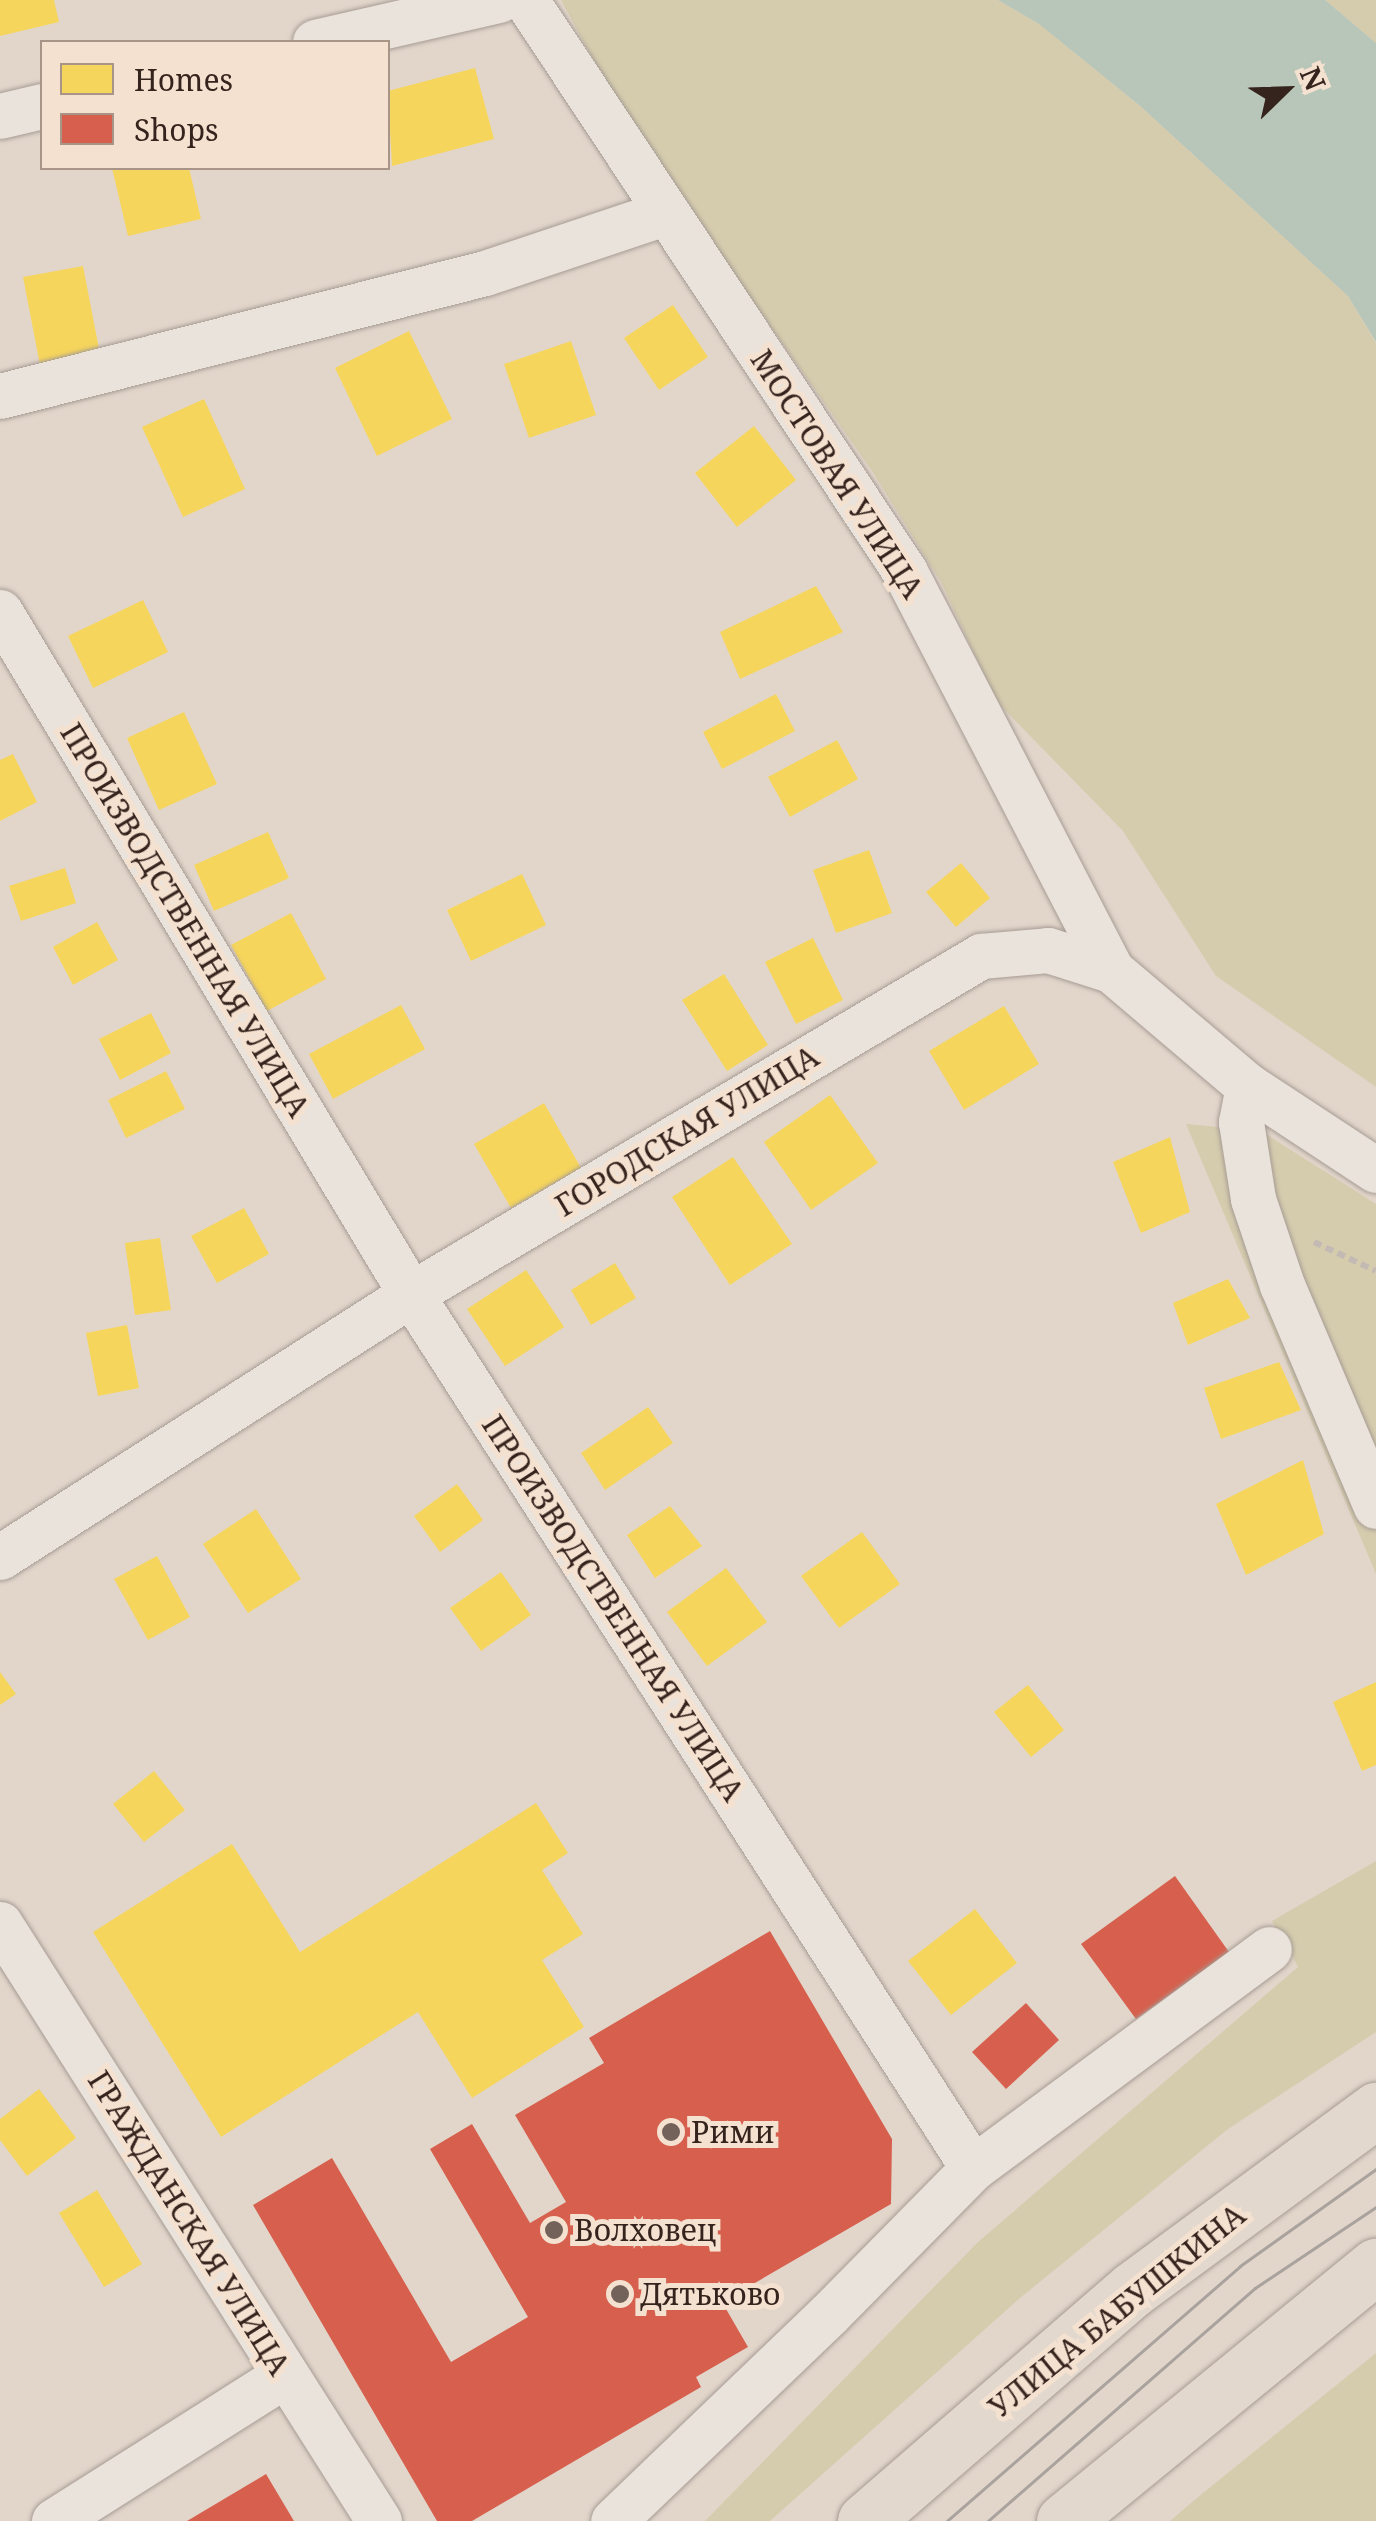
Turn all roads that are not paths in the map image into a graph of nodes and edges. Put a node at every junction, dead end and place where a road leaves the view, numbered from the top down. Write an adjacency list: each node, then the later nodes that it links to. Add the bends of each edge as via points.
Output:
1 (499, 0): 3 (street)
2 (526, 0): 6 (street, МОСТОВАЯ УЛИЦА)
3 (325, 40)
4 (40, 106): 5 (street)
5 (0, 116)
6 (664, 212): 7 (street, via 484,273); 9 (street, МОСТОВАЯ УЛИЦА, via 905,572)
7 (0, 396)
8 (0, 612): 12 (street, ПРОИЗВОДСТВЕННАЯ УЛИЦА)
9 (1111, 970): 10 (street, ГОРОДСКАЯ УЛИЦА); 12 (street, ГОРОДСКАЯ УЛИЦА, via 1048,950 981,956)
10 (1248, 1086): 11 (street, ГОРОДСКАЯ УЛИЦА); 13 (street, via 1242,1122 1253,1199)
11 (1376, 1170)
12 (410, 1294): 14 (street, ГОРОДСКАЯ УЛИЦА); 18 (street, ПРОИЗВОДСТВЕННАЯ УЛИЦА)
13 (1376, 1506)
14 (0, 1557)
15 (0, 1924): 20 (street, ГРАЖДАНСКАЯ УЛИЦА)
16 (1269, 1949): 18 (street)
17 (1376, 2110): 24 (main road, УЛИЦА БАБУШКИНА, via 1133,2290)
18 (973, 2168): 23 (street)
19 (1376, 2266): 25 (main road)
20 (284, 2375): 21 (street); 22 (street, ГРАЖДАНСКАЯ УЛИЦА)
21 (54, 2521)
22 (379, 2521)
23 (613, 2521)
24 (865, 2521)
25 (1064, 2521)

